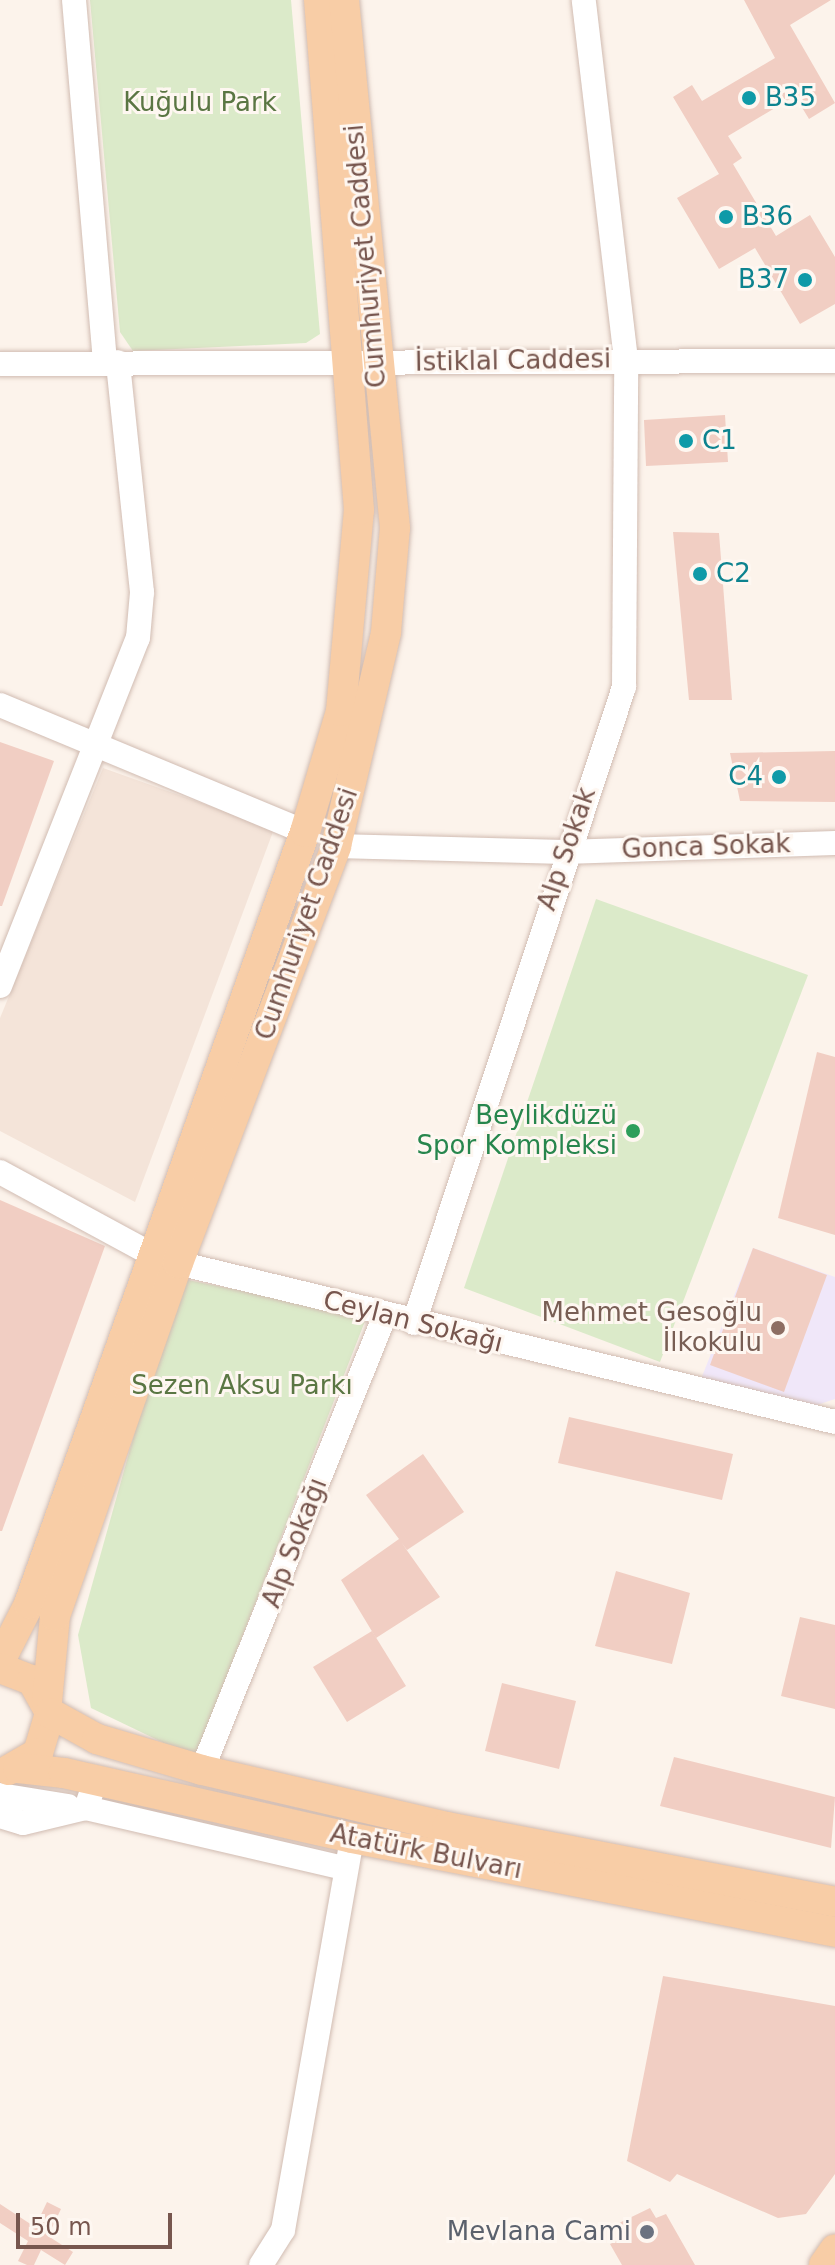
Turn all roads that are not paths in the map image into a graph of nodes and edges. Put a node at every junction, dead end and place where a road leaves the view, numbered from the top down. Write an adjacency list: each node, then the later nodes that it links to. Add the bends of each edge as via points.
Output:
1 (74, 0): 7 (street)
2 (319, 0): 9 (main road, Cumhuriyet Caddesi)
3 (344, 0): 9 (main road, Cumhuriyet Caddesi)
4 (584, 0): 5 (street, Alp Sokak)
5 (626, 360): 6 (street, İstiklal Caddesi); 9 (street, İstiklal Caddesi); 15 (street, Alp Sokak, via 624,687)
6 (835, 361)
7 (112, 362): 8 (street, İstiklal Caddesi); 9 (street, İstiklal Caddesi); 11 (street, via 142,592 138,638)
8 (0, 364)
9 (361, 364): 12 (main road, Cumhuriyet Caddesi, via 359,510 341,711); 14 (main road, Cumhuriyet Caddesi, via 395,528 381,660)
10 (0, 705): 11 (street)
11 (95, 746): 12 (street); 16 (street)
12 (305, 832): 14 (main road); 18 (main road, Cumhuriyet Caddesi)
13 (835, 843): 15 (street, Gonca Sokak)
14 (336, 846): 15 (street, Gonca Sokak); 18 (main road, Cumhuriyet Caddesi)
15 (565, 852): 20 (street, Alp Sokak)
16 (0, 986)
17 (0, 1172): 18 (street, Ceylan Sokağı)
18 (166, 1259): 19 (street, Ceylan Sokağı); 22 (main road, Cumhuriyet Caddesi, via 29,1604); 24 (main road, Cumhuriyet Caddesi, via 55,1616)
19 (385, 1315): 20 (street, Ceylan Sokağı); 26 (street, Alp Sokağı)
20 (414, 1323): 21 (street, Ceylan Sokağı)
21 (835, 1422)
22 (0, 1661)
23 (0, 1668): 24 (main road, Atatürk Bulvarı, via 32,1680)
24 (49, 1708): 25 (main road, Cumhuriyet Caddesi, via 46,1740); 26 (main road, Atatürk Bulvarı, via 97,1739)
25 (9, 1769): 27 (main road, Atatürk Bulvarı)
26 (202, 1770): 32 (main road, Atatürk Bulvarı, via 447,1827)
27 (91, 1794): 28 (street); 29 (street, via 23,1823); 30 (main road, Atatürk Bulvarı); 31 (street)
28 (0, 1795)
29 (0, 1816)
30 (352, 1838): 31 (street); 33 (main road, Atatürk Bulvarı)
31 (343, 1868): 35 (street, via 283,2230)
32 (835, 1902)
33 (835, 1932)
34 (835, 2249): 36 (main road)
35 (261, 2265)
36 (824, 2265)

